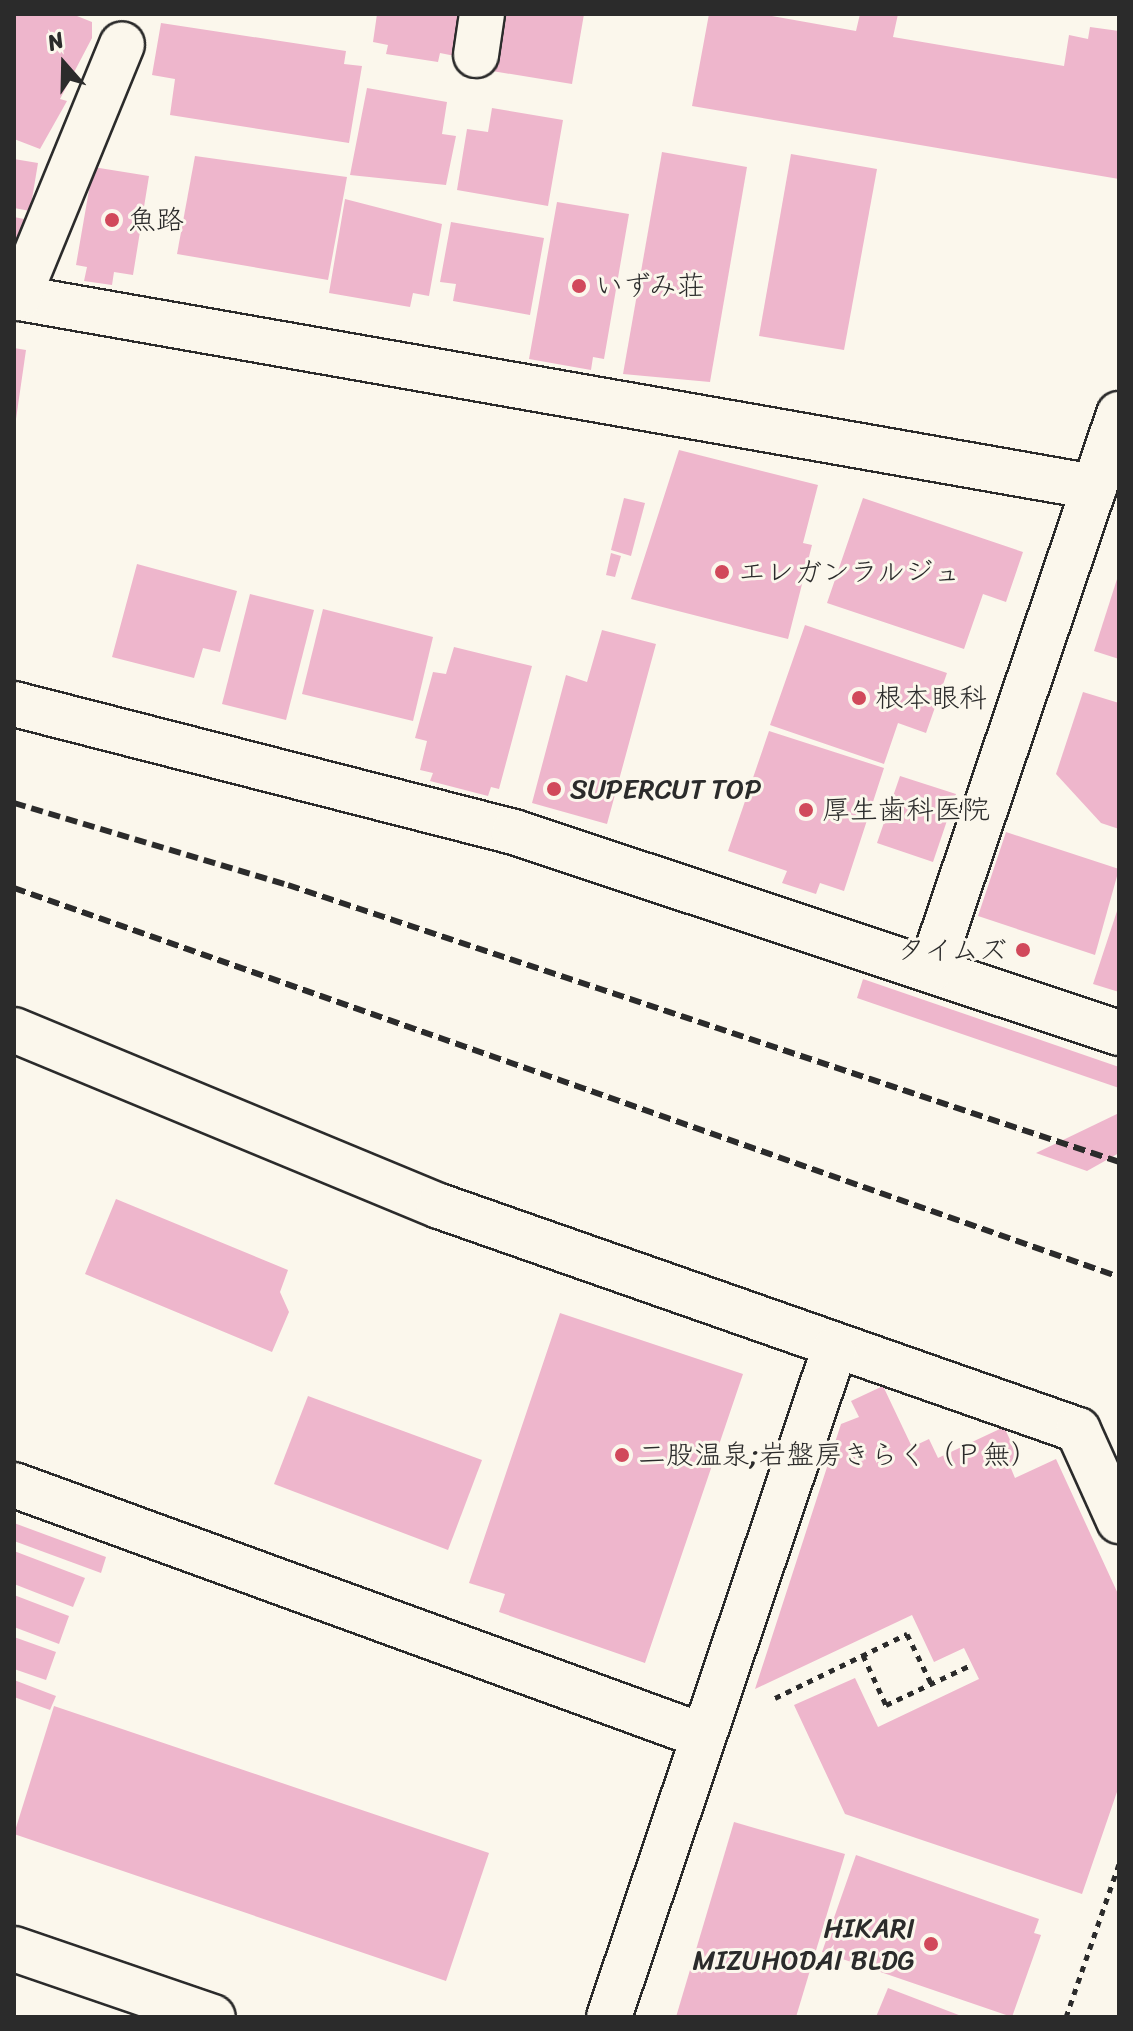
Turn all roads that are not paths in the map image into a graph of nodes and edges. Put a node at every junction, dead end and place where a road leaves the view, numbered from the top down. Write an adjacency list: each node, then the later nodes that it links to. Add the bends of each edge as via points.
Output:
1 (122, 44): 2 (street)
2 (16, 297): 4 (street)
3 (1119, 414): 4 (street)
4 (1094, 487): 6 (street)
5 (14, 704): 6 (street, via 514,832)
6 (931, 969): 8 (street)
7 (14, 1030): 9 (street, via 439,1206)
8 (1119, 1033)
9 (834, 1350): 11 (street, via 1078,1430); 12 (street)
10 (14, 1485): 12 (street)
11 (1119, 1521)
12 (704, 1734): 15 (street)
13 (14, 1949): 14 (street)
14 (213, 2017)
15 (609, 2017)

